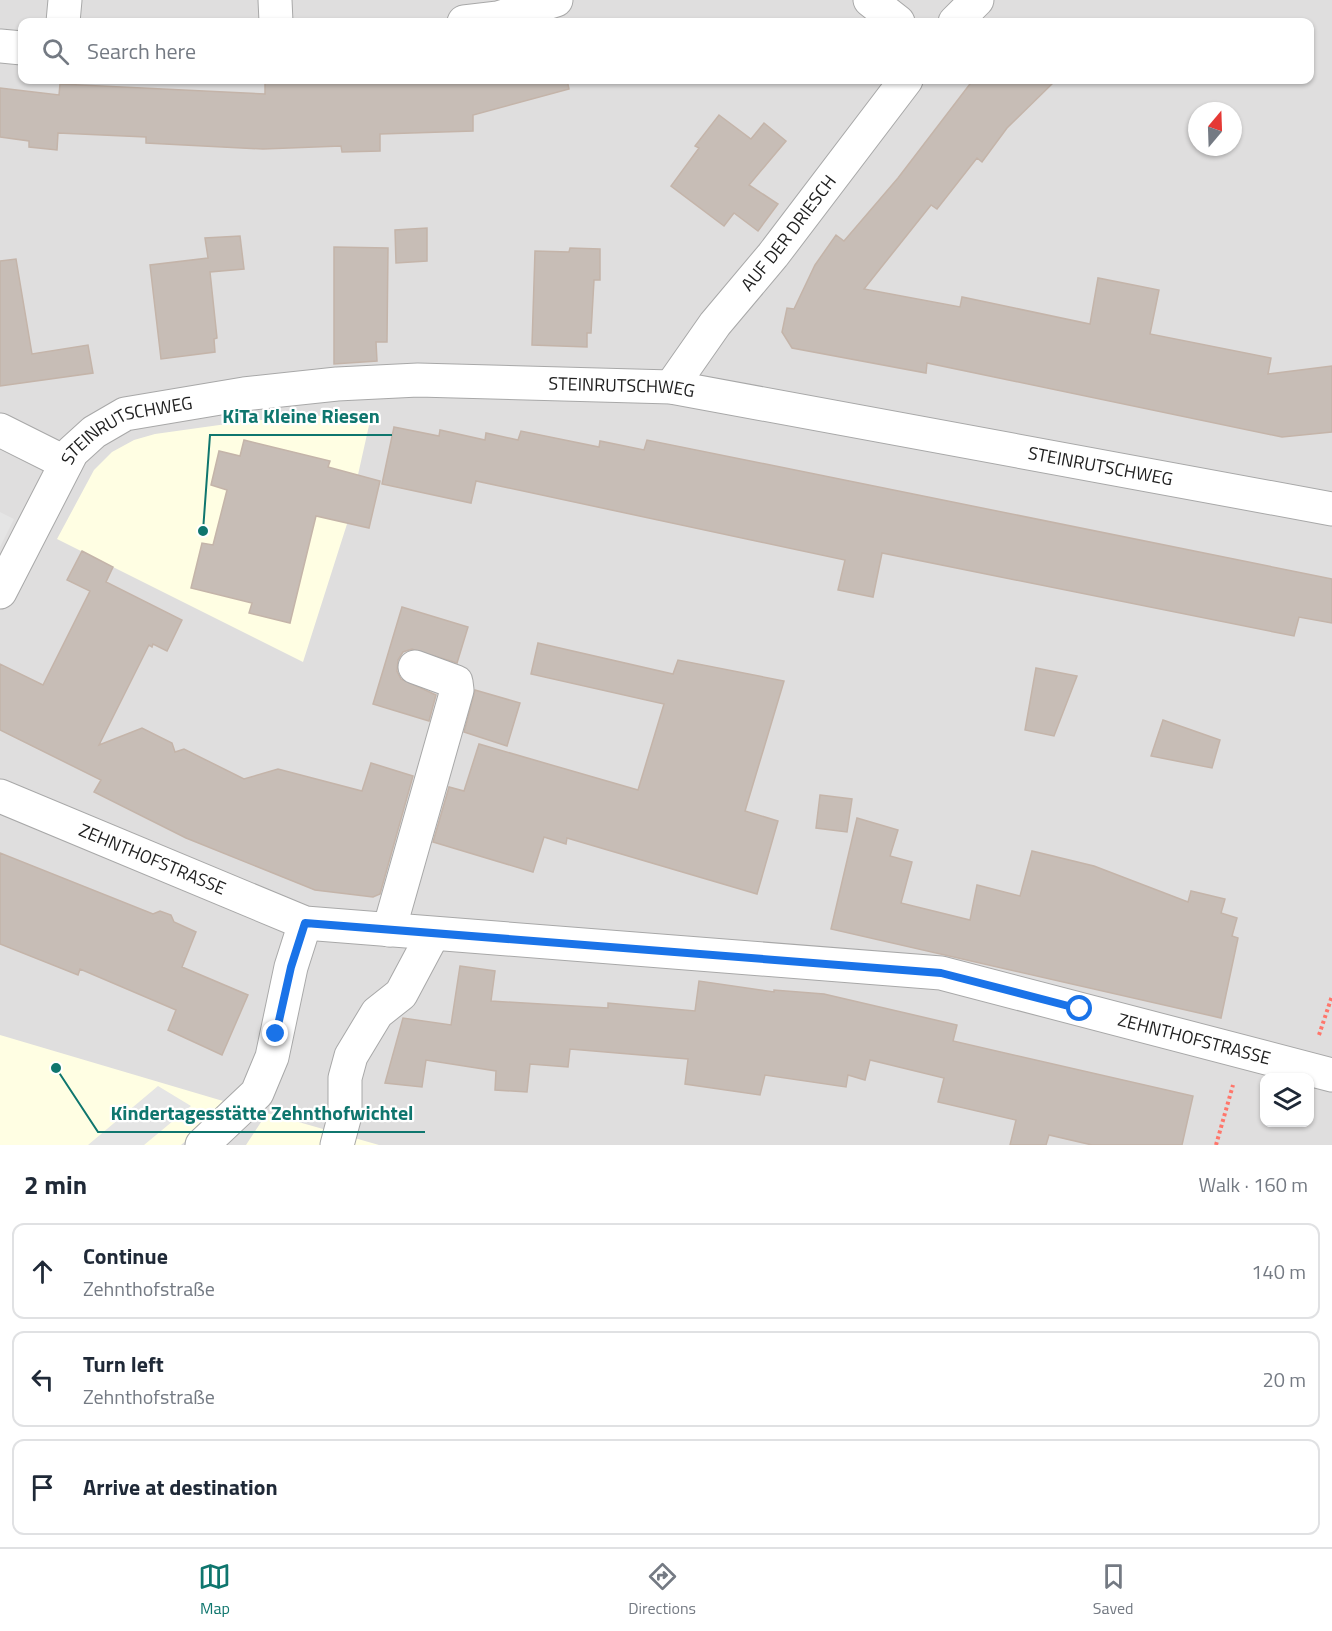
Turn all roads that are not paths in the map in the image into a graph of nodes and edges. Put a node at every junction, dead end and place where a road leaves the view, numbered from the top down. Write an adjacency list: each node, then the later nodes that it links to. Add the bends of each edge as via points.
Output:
1 (65, 0): 7 (street)
2 (275, 0): 8 (street)
3 (556, 0): 6 (street)
4 (870, 0): 10 (street)
5 (977, 0): 11 (street)
6 (496, 9): 9 (street)
7 (63, 18)
8 (276, 18)
9 (474, 18)
10 (893, 18)
11 (959, 18)
12 (0, 46): 13 (street)
13 (18, 48)
14 (903, 84): 15 (street, AUF DER DRIESCH, via 773,255 715,324)
15 (671, 387): 17 (street, STEINRUTSCHWEG, via 418,380 244,394 125,414 94,432); 18 (street, STEINRUTSCHWEG)
16 (0, 430): 17 (street)
17 (66, 463): 19 (street, STEINRUTSCHWEG)
18 (1332, 509)
19 (0, 592)
20 (415, 667): 23 (street, via 456,682 457,690)
21 (0, 796): 22 (street, ZEHNTHOFSTRASSE)
22 (305, 923): 23 (street, ZEHNTHOFSTRASSE); 26 (street, via 291,967 272,1057 257,1093)
23 (389, 930): 24 (street, ZEHNTHOFSTRASSE)
24 (433, 934): 25 (street, ZEHNTHOFSTRASSE, via 941,973); 27 (street, via 401,994 377,1013 351,1056 345,1078 345,1115)
25 (1320, 1072)
26 (202, 1145)
27 (337, 1145)

